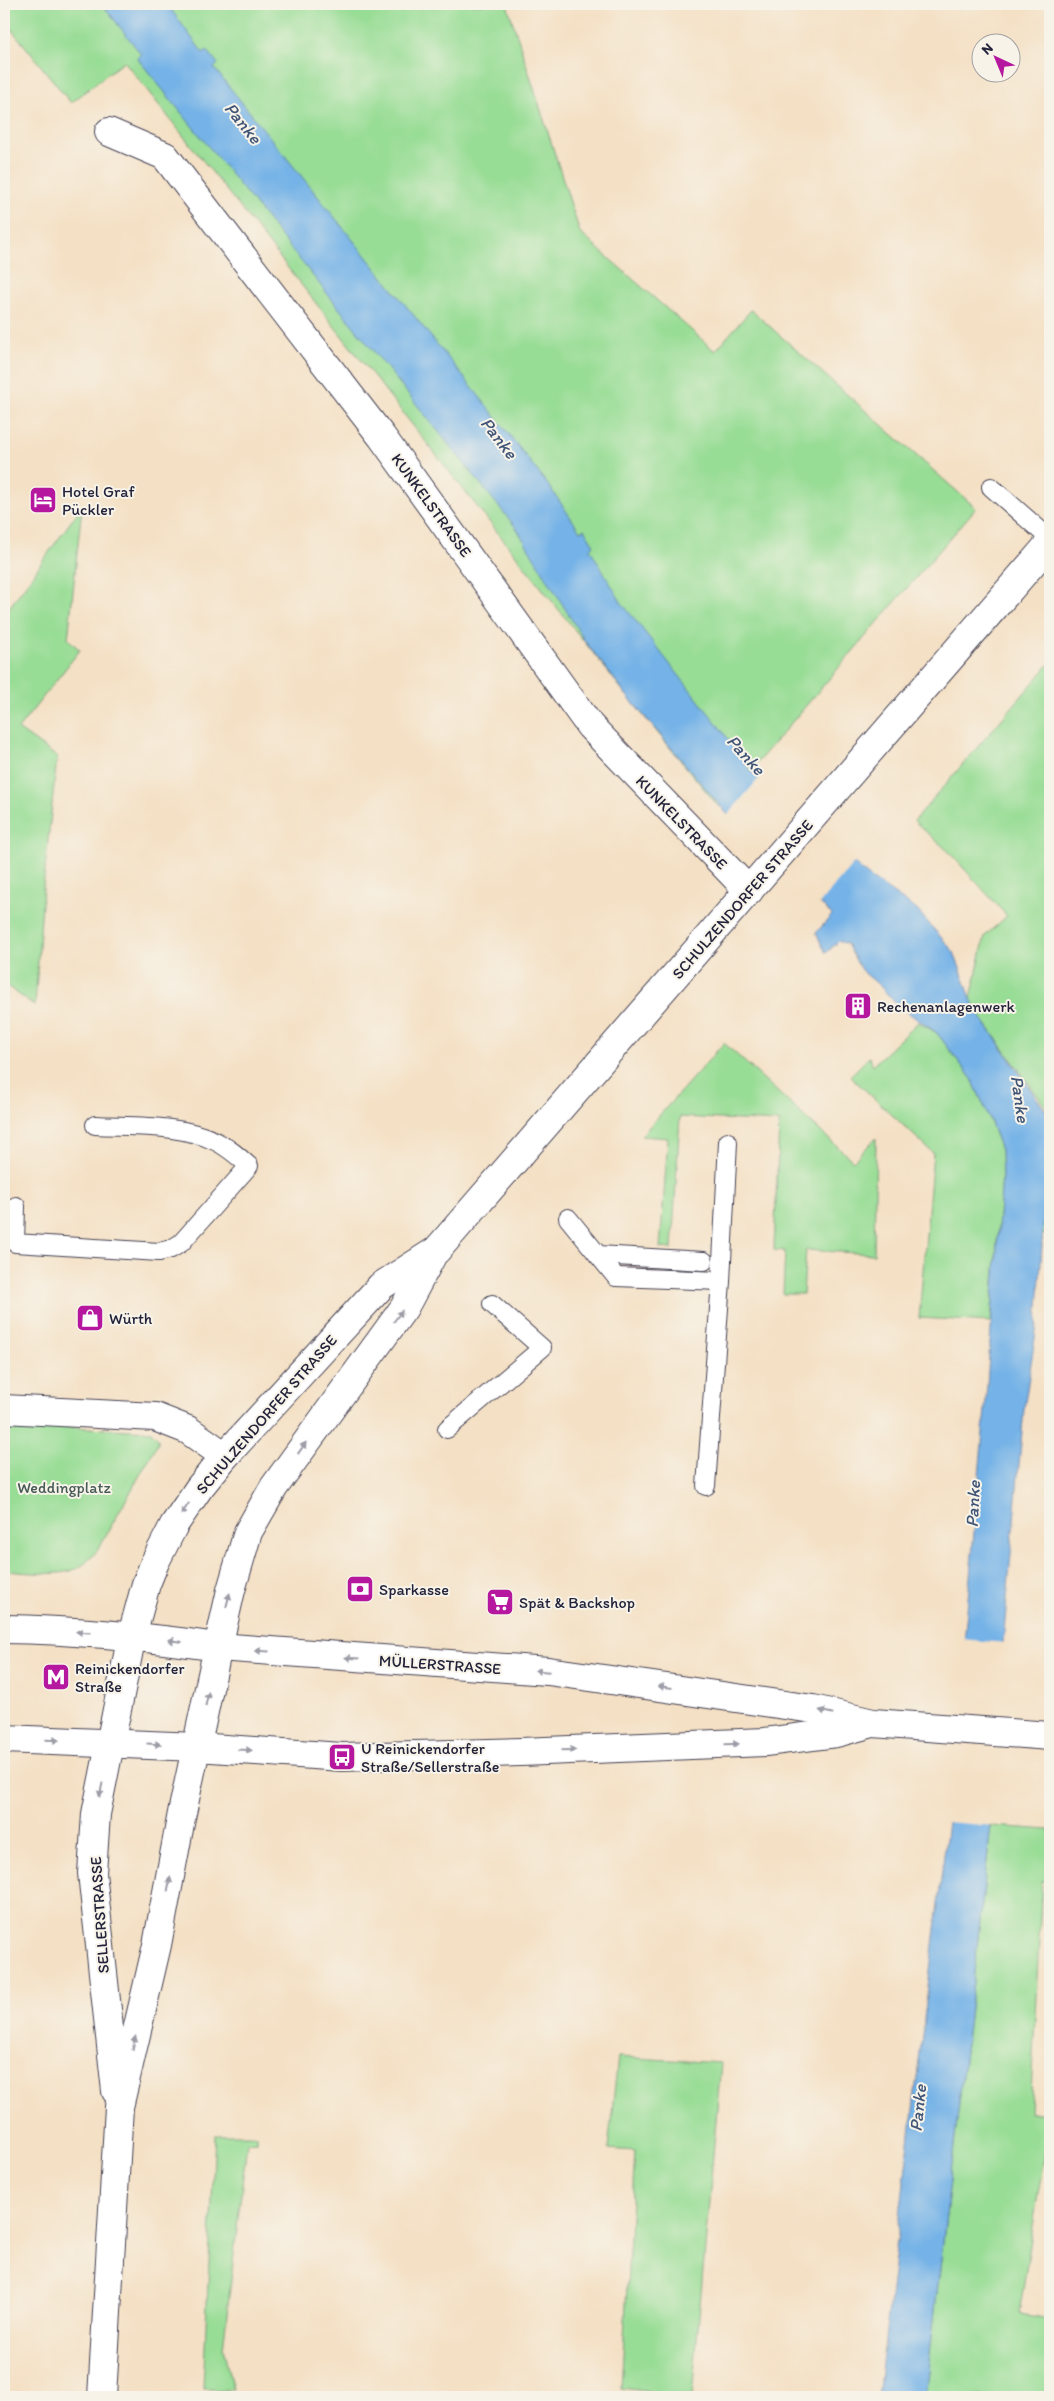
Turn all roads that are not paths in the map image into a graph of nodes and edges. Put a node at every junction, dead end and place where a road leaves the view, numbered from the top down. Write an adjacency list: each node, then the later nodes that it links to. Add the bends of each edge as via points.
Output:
1 (109, 132): 5 (main road, KUNKELSTRASSE, via 165,156 382,437 590,726)
2 (991, 487): 3 (lane)
3 (1050, 539)
4 (1050, 542): 5 (main road, SCHULZENDORFER STRASSE)
5 (749, 891): 10 (main road, SCHULZENDORFER STRASSE)
6 (96, 1124): 8 (lane, via 193,1133 214,1140 249,1166 181,1243 159,1252 15,1243)
7 (728, 1142): 13 (lane)
8 (16, 1206)
9 (568, 1218): 11 (lane)
10 (432, 1255): 17 (main road, SCHULZENDORFER STRASSE, via 381,1286); 21 (main road, SCHULZENDORFER STRASSE, one-way to 10, via 248,1532 274,1487 404,1308)
11 (598, 1256): 12 (lane); 13 (lane, via 616,1277)
12 (704, 1261)
13 (721, 1281): 18 (lane)
14 (492, 1304): 16 (lane, via 542,1348)
15 (4, 1409): 17 (main road, via 155,1418 188,1430)
16 (447, 1429)
17 (225, 1456): 20 (main road, SCHULZENDORFER STRASSE, one-way to 20, via 174,1525 146,1584)
18 (706, 1486)
19 (4, 1629): 20 (main road, MÜLLERSTRASSE, one-way to 19)
20 (132, 1635): 21 (main road, MÜLLERSTRASSE, one-way to 20); 25 (main road, SELLERSTRASSE)
21 (218, 1647): 22 (main road, MÜLLERSTRASSE, one-way to 21, via 814,1708 548,1671); 26 (main road, SELLERSTRASSE, one-way to 21)
22 (873, 1723): 23 (main road, MÜLLERSTRASSE); 26 (main road, MÜLLERSTRASSE, one-way to 22, via 342,1757 521,1752 765,1742 836,1733)
23 (1050, 1736)
24 (4, 1739): 25 (main road, MÜLLERSTRASSE, one-way to 25)
25 (111, 1742): 26 (main road, MÜLLERSTRASSE, one-way to 26); 27 (main road, SELLERSTRASSE, one-way to 27, via 96,1814 92,1873)
26 (196, 1747): 27 (main road, SELLERSTRASSE, one-way to 26, via 157,1945)
27 (118, 2108): 28 (main road, SELLERSTRASSE)
28 (102, 2397)

